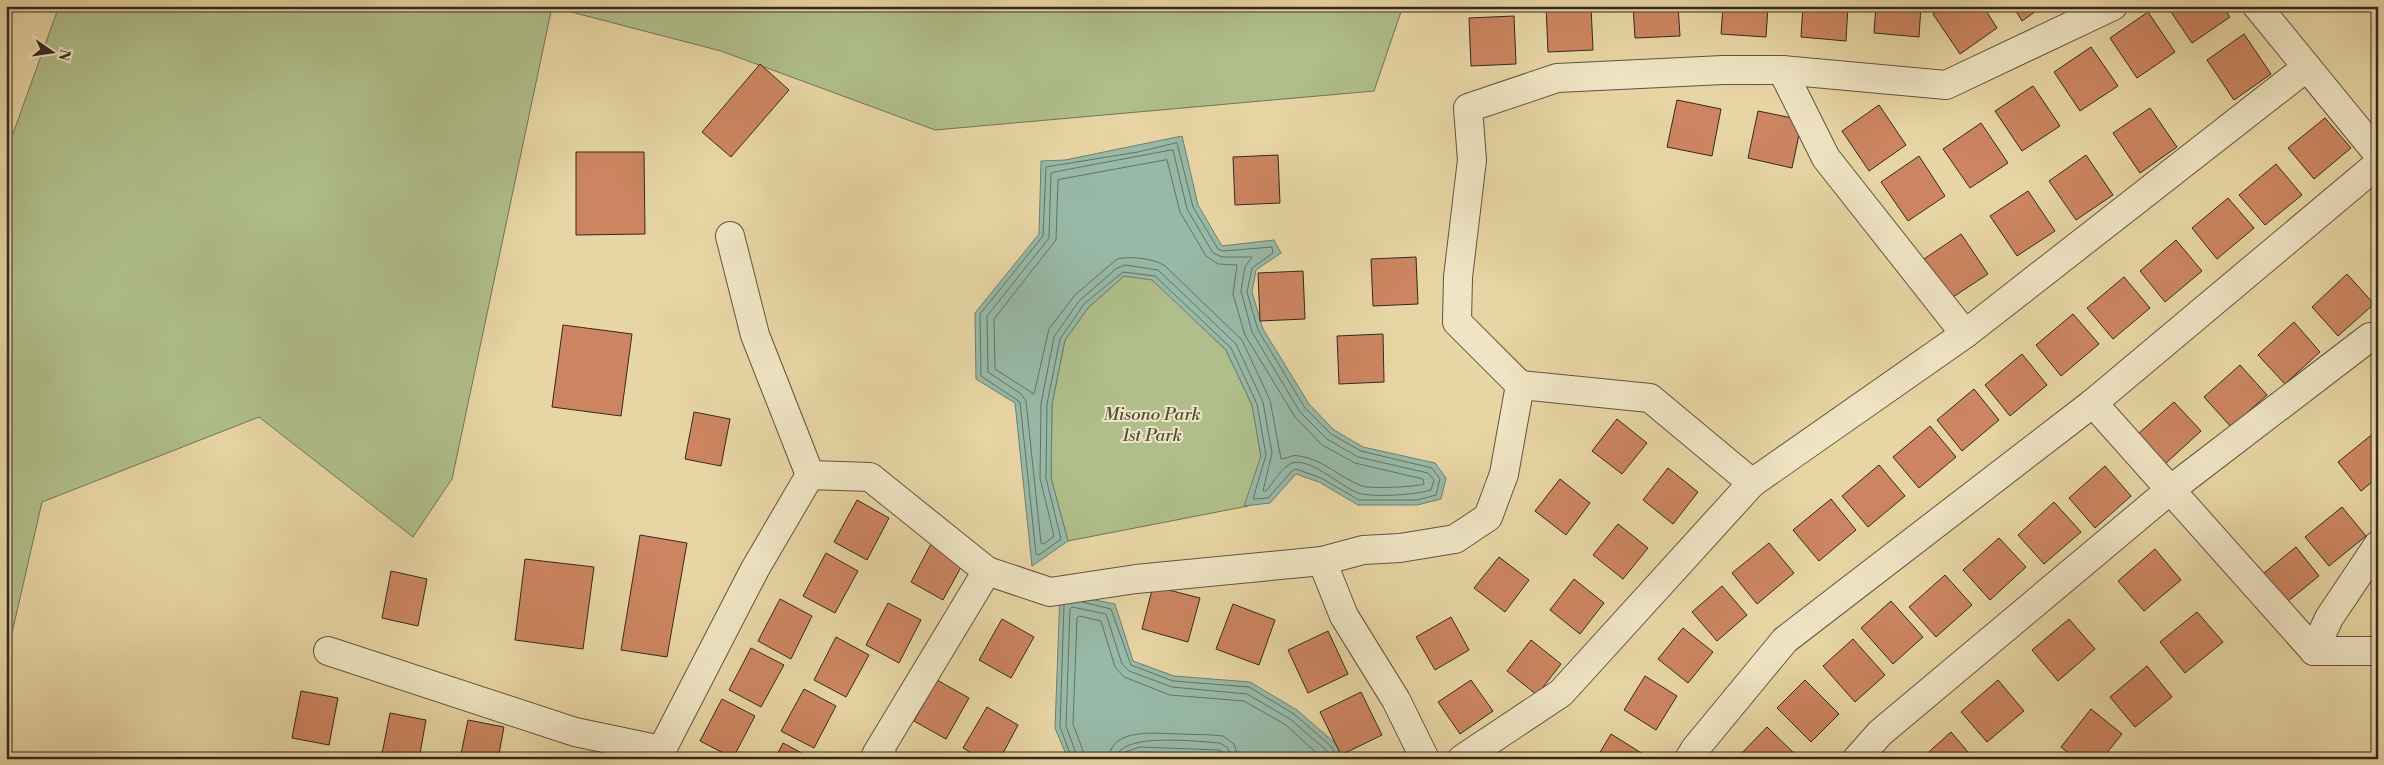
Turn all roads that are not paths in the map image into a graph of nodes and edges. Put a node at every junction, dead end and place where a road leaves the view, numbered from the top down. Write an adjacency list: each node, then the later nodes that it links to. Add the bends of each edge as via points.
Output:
1 (2113, 6): 4 (street, via 1946,85)
2 (2257, 6): 3 (street)
3 (2307, 68): 5 (street); 8 (street)
4 (1782, 70): 8 (street, via 1826,158); 10 (street, via 1557,78 1468,108 1472,160 1458,277 1457,322)
5 (2378, 154)
6 (2378, 164): 11 (street)
7 (730, 236): 12 (street, via 754,335)
8 (1964, 334): 13 (street)
9 (2370, 337): 14 (street)
10 (1520, 385): 13 (street, via 1650,398); 16 (street, via 1504,474 1488,517 1455,539 1363,550)
11 (2093, 403): 14 (street); 25 (street, via 1785,640)
12 (810, 476): 17 (street, via 870,477); 21 (street, via 755,569)
13 (1752, 483): 24 (street, via 1561,693)
14 (2170, 490): 20 (street); 26 (street, via 1880,733)
15 (2378, 545): 20 (street, via 2329,618)
16 (1322, 561): 17 (street, via 1136,579 1050,592); 23 (street, via 1344,616 1396,700)
17 (987, 571): 22 (street)
18 (328, 651): 21 (street, via 575,732)
19 (2378, 651): 20 (street)
20 (2314, 652)
21 (659, 754)
22 (878, 757)
23 (1425, 759)
24 (1462, 759)
25 (1689, 759)
26 (1857, 759)

